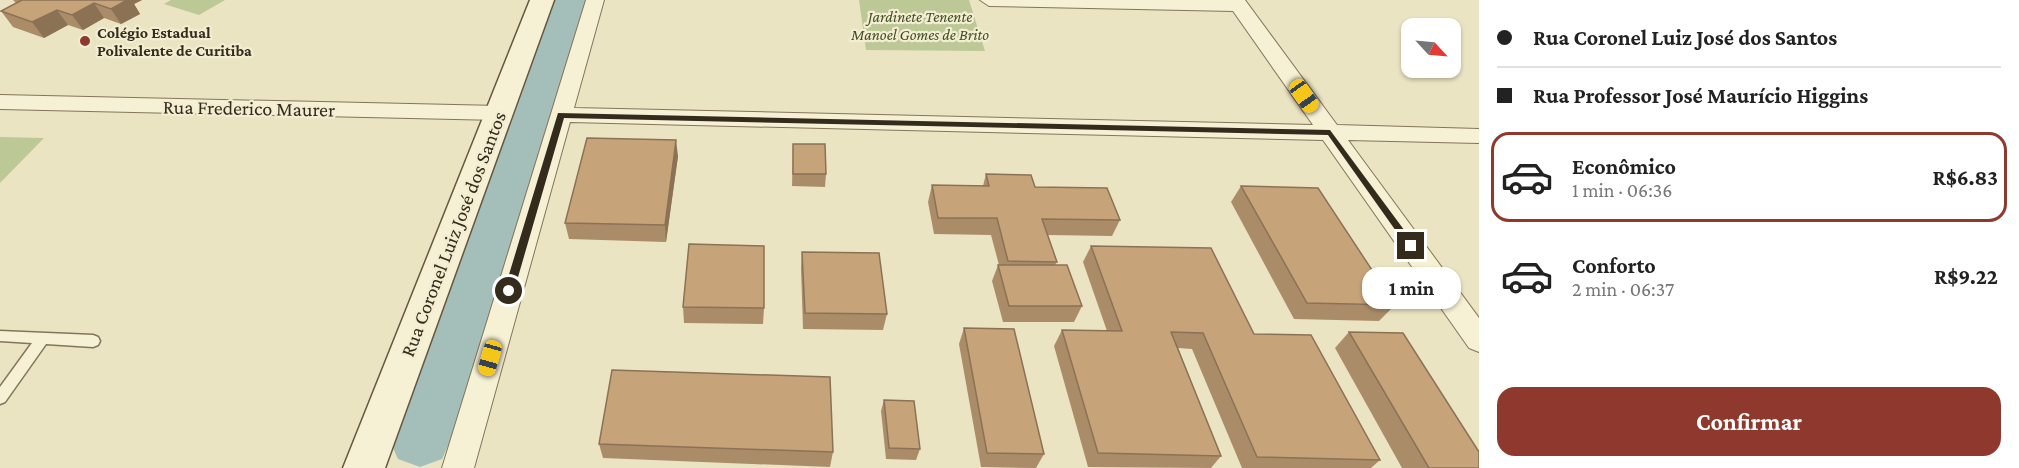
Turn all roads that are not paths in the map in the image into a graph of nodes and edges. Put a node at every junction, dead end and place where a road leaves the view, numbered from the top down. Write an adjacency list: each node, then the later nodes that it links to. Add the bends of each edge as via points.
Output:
1 (542, 0): 6 (main road, Rua Coronel Luiz José dos Santos)
2 (594, 0): 7 (street)
3 (989, 0): 4 (street)
4 (1237, 2): 8 (street)
5 (0, 102): 6 (street, Rua Frederico Maurer)
6 (499, 113): 15 (main road, Rua Coronel Luiz José dos Santos)
7 (561, 115): 8 (street); 16 (street)
8 (1330, 132): 9 (street); 12 (street)
9 (1479, 136)
10 (0, 336): 11 (lane)
11 (43, 338): 13 (lane); 14 (lane)
12 (1479, 340)
13 (93, 341)
14 (0, 398)
15 (364, 468)
16 (458, 468)

